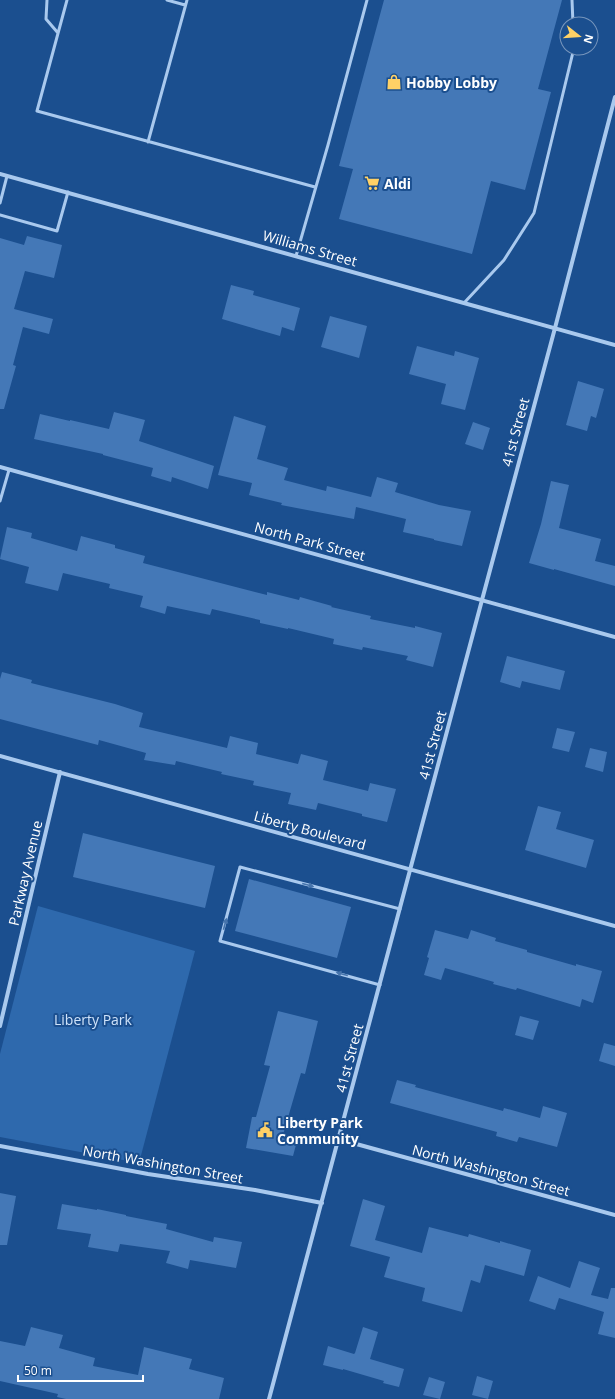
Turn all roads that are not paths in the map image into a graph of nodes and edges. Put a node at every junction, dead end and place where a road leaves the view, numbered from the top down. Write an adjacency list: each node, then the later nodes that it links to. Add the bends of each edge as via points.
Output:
1 (47, 0): 9 (lane, via 46,19)
2 (67, 0): 9 (lane)
3 (167, 0): 7 (lane)
4 (187, 0): 7 (lane)
5 (367, 0): 15 (lane)
6 (572, 0): 8 (lane)
7 (185, 5): 12 (lane)
8 (573, 16)
9 (58, 33): 12 (lane, via 37,111)
10 (572, 56): 20 (lane, via 534,213 504,260)
11 (615, 97): 21 (street, 41st Street)
12 (148, 142): 15 (lane)
13 (0, 174): 14 (street, Williams Street)
14 (7, 176): 16 (street, Williams Street); 17 (lane)
15 (315, 187): 19 (lane)
16 (68, 192): 18 (lane, via 57,231); 19 (street, Williams Street)
17 (0, 203)
18 (0, 215)
19 (296, 256): 20 (street, Williams Street)
20 (464, 303): 21 (street, Williams Street)
21 (555, 328): 22 (street, Williams Street); 26 (street, 41st Street)
22 (615, 344)
23 (0, 467): 24 (street, North Park Street)
24 (9, 470): 25 (lane); 26 (street, North Park Street)
25 (0, 501)
26 (482, 600): 27 (street, North Park Street); 30 (street, 41st Street)
27 (615, 636)
28 (0, 756): 29 (street, Liberty Boulevard)
29 (60, 772): 30 (street, Liberty Boulevard); 34 (street, Parkway Avenue)
30 (410, 869): 31 (street, 41st Street); 32 (street, Liberty Boulevard)
31 (400, 909): 33 (street, 41st Street); 33 (lane, one-way to 31, via 220,941 240,867)
32 (615, 926)
33 (380, 984): 35 (street, 41st Street)
34 (0, 1026)
35 (338, 1139): 37 (street, 41st Street); 38 (street, North Washington Street)
36 (0, 1146): 37 (street, North Washington Street)
37 (322, 1203): 39 (street, 41st Street)
38 (615, 1215)
39 (269, 1399)

